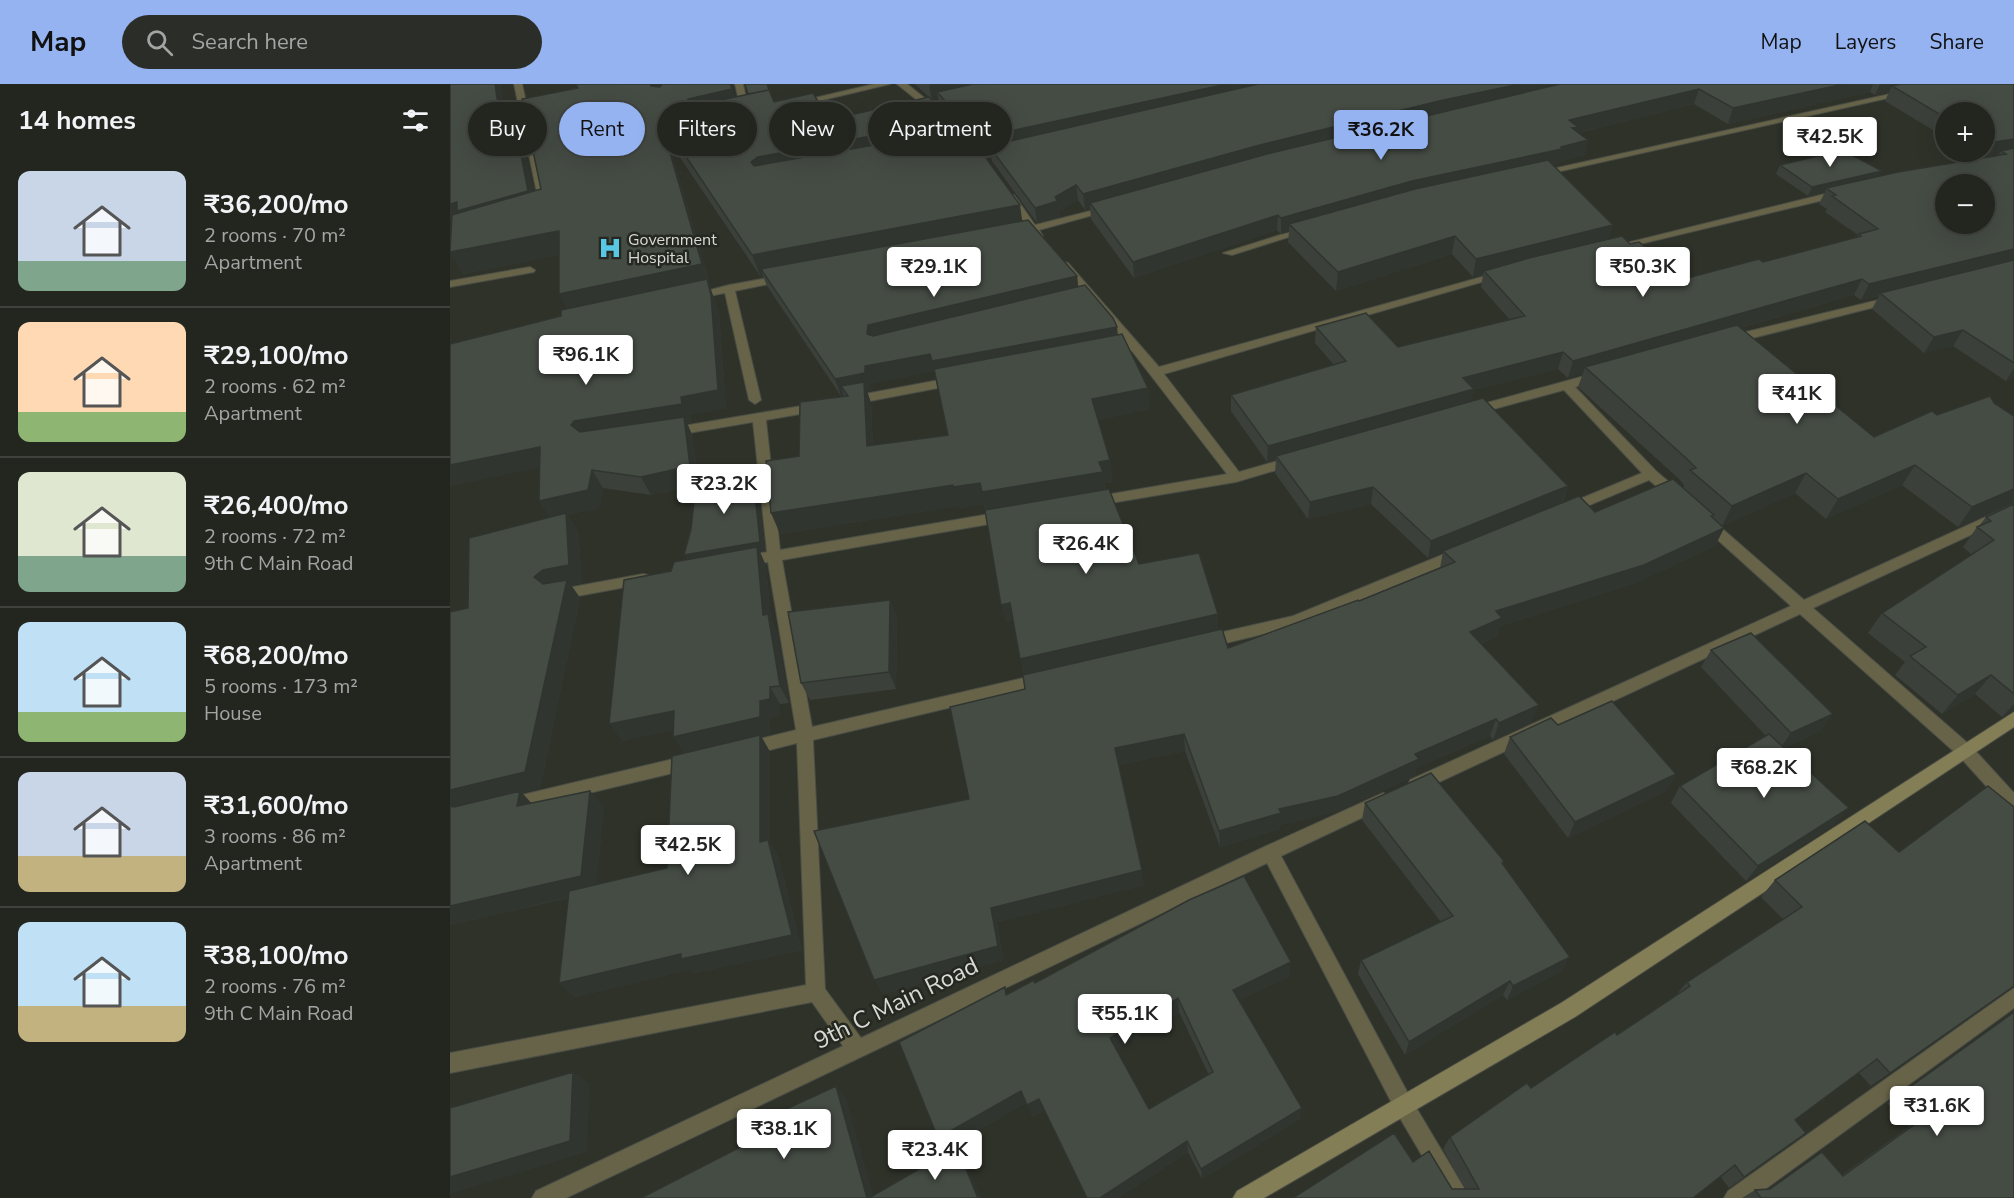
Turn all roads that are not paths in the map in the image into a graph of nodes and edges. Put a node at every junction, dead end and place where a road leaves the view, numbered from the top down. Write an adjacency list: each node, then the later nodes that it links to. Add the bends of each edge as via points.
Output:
1 (518, 84): 13 (street)
2 (740, 84): 8 (street, via 742,115)
3 (886, 84): 6 (street)
4 (901, 84): 7 (street)
5 (1947, 84): 9 (street)
6 (801, 102)
7 (926, 102)
8 (759, 111)
9 (1525, 177)
10 (1001, 185): 15 (street)
11 (1851, 191): 17 (street)
12 (1125, 204): 15 (street)
13 (545, 210)
14 (1318, 227): 18 (street)
15 (1034, 230): 16 (street); 27 (street, via 1085,297)
16 (1010, 235)
17 (1596, 252)
18 (1228, 253)
19 (530, 270): 22 (street)
20 (1515, 271): 29 (street)
21 (800, 275): 23 (street)
22 (450, 284)
23 (729, 288): 25 (street); 33 (street)
24 (1903, 297): 26 (street)
25 (684, 298)
26 (1718, 342)
27 (1135, 347): 28 (street); 29 (street)
28 (1100, 354)
29 (1156, 372): 39 (street)
30 (1610, 373): 32 (street)
31 (970, 378): 35 (street)
32 (1566, 385): 34 (street); 38 (street)
33 (755, 400)
34 (1464, 414)
35 (759, 418): 36 (street); 45 (street)
36 (658, 434)
37 (1304, 458): 39 (street)
38 (1651, 474): 43 (street); 49 (street)
39 (1236, 477): 40 (street)
40 (1074, 505)
41 (2014, 509): 49 (street, 9th C Main Road)
42 (1016, 514): 45 (street)
43 (1554, 514)
44 (1479, 545): 50 (street, via 1296,621)
45 (774, 556): 46 (street); 53 (street)
46 (728, 564)
47 (659, 576): 48 (street)
48 (556, 595)
49 (1803, 606): 54 (street); 59 (street, 9th C Main Road)
50 (1193, 645)
51 (1056, 677): 53 (street)
52 (2014, 719): 54 (street)
53 (805, 735): 55 (street); 60 (street)
54 (1965, 751): 57 (street); 64 (street, via 1568,1010)
55 (724, 754)
56 (701, 760): 58 (street)
57 (2014, 805)
58 (494, 808)
59 (1270, 852): 62 (street, 9th C Main Road); 64 (street)
60 (816, 992): 62 (street); 63 (street)
61 (2014, 997): 68 (street)
62 (858, 1050): 65 (street, 9th C Main Road)
63 (450, 1063)
64 (1404, 1106): 66 (street); 67 (street)
65 (543, 1198)
66 (1244, 1198)
67 (1459, 1198)
68 (1735, 1198)

